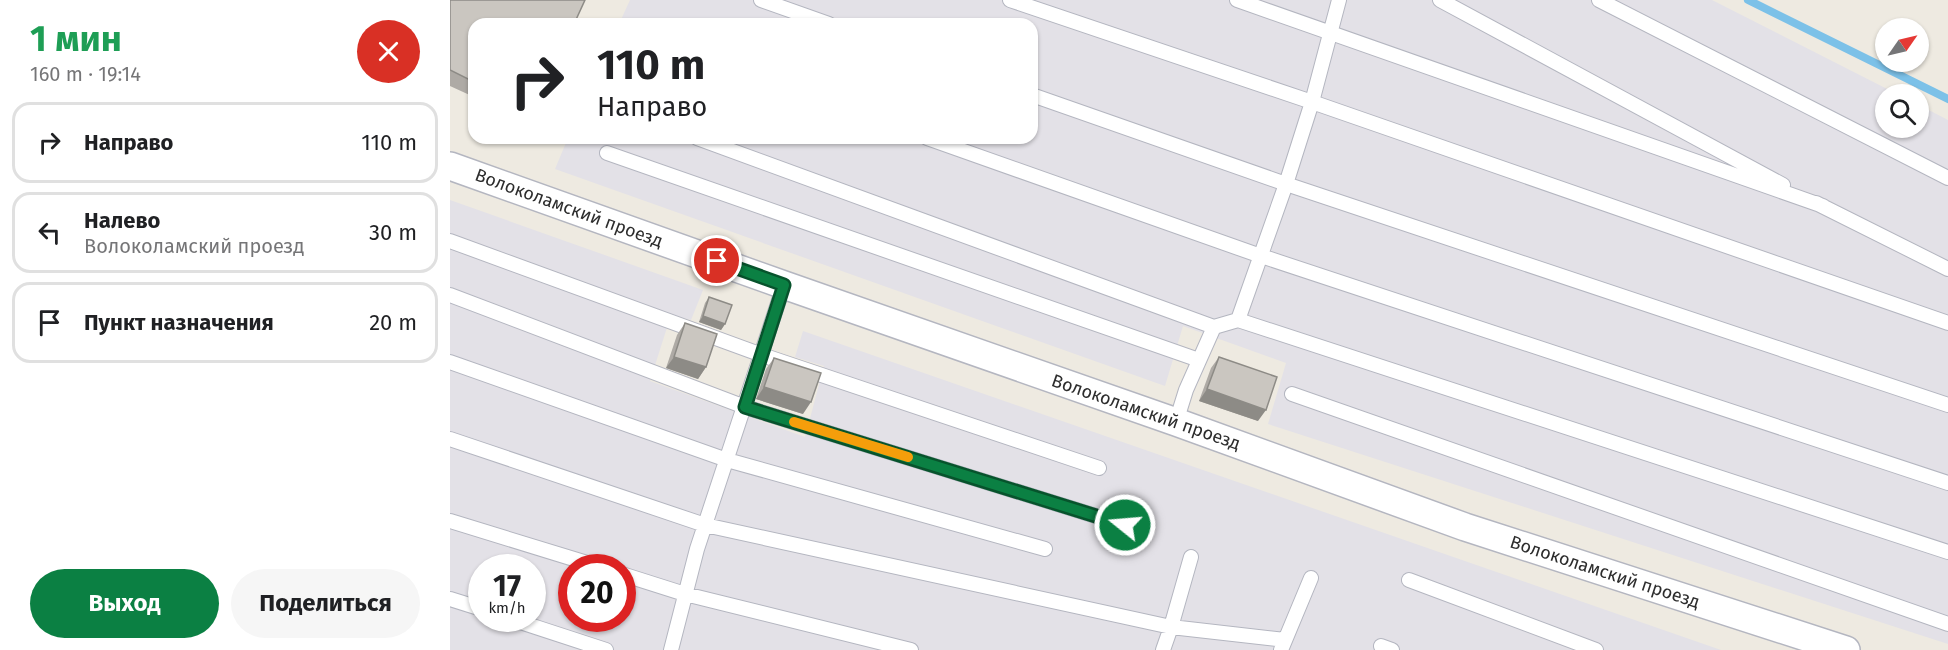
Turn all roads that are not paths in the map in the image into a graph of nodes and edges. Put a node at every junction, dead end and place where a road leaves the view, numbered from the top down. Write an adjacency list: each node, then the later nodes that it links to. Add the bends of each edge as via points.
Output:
1 (761, 0): 7 (lane)
2 (1010, 0): 10 (lane)
3 (1237, 0): 8 (lane)
4 (1339, 0): 8 (lane)
5 (1440, 0): 17 (lane)
6 (1599, 0): 15 (lane)
7 (812, 18)
8 (1330, 32): 10 (lane); 17 (lane)
9 (1038, 97): 16 (lane)
10 (1312, 102): 16 (lane); 24 (lane)
11 (713, 144): 25 (lane)
12 (944, 144): 19 (lane)
13 (608, 153): 27 (lane)
14 (450, 166): 21 (street, Волоколамский проезд)
15 (1948, 178)
16 (1286, 184): 19 (lane); 30 (lane)
17 (1822, 206): 20 (lane)
18 (450, 241): 26 (lane)
19 (1261, 256): 23 (lane); 36 (lane)
20 (1948, 269)
21 (784, 285): 26 (lane); 32 (street, Волоколамский проезд)
22 (450, 295): 31 (lane)
23 (1238, 320): 25 (lane); 41 (lane)
24 (1948, 323)
25 (1214, 327): 27 (lane)
26 (762, 355): 31 (lane); 35 (lane)
27 (1199, 360): 32 (lane)
28 (450, 362): 34 (lane)
29 (1292, 394): 50 (lane)
30 (1948, 405)
31 (745, 407): 34 (lane); 39 (lane)
32 (1176, 422): 59 (street, Волоколамский проезд, via 1466,527)
33 (450, 439): 38 (lane)
34 (727, 460): 38 (lane); 40 (lane)
35 (1099, 468)
36 (1948, 483)
37 (450, 520): 42 (lane)
38 (705, 525): 47 (lane); 51 (lane)
39 (1125, 525)
40 (1045, 549)
41 (1948, 552)
42 (559, 554)
43 (1191, 557): 51 (lane)
44 (636, 578): 47 (lane)
45 (1311, 578): 53 (lane)
46 (1409, 579): 58 (lane)
47 (686, 594): 55 (lane); 56 (lane)
48 (450, 599): 49 (lane)
49 (468, 605)
50 (1948, 624)
51 (1171, 627): 53 (lane); 57 (lane)
52 (546, 630): 54 (lane)
53 (1283, 645)
54 (606, 650)
55 (671, 650)
56 (911, 650)
57 (1163, 650)
58 (1596, 650)
59 (1845, 650)

